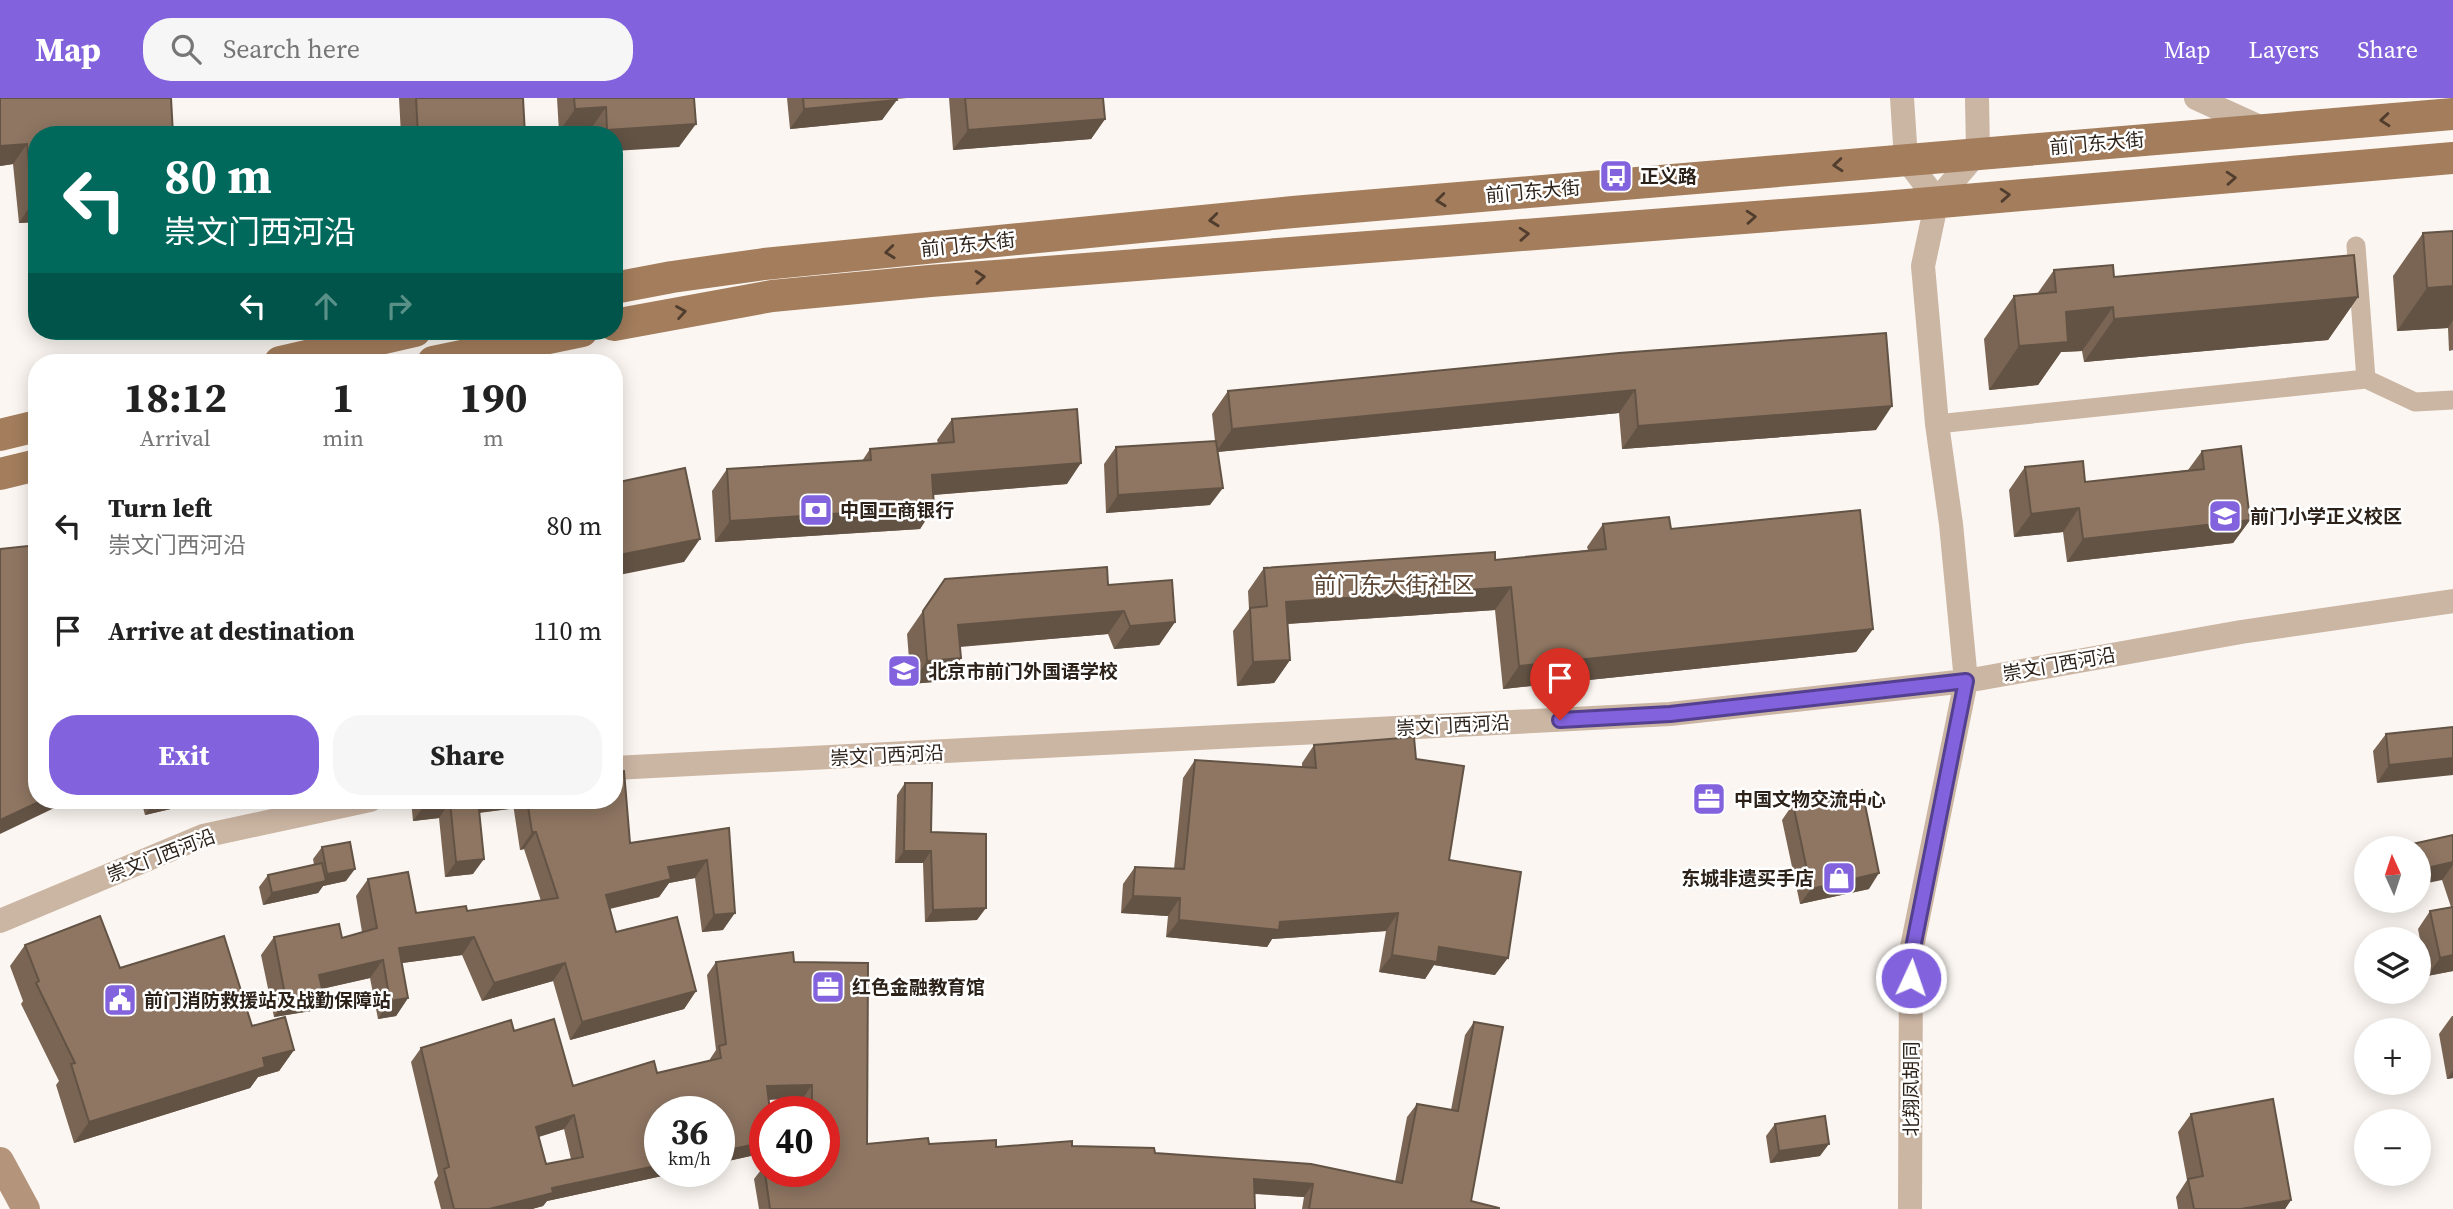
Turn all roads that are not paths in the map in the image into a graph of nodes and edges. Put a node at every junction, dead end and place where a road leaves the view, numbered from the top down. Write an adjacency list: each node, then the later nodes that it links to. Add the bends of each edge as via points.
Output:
1 (1902, 98): 8 (street)
2 (1977, 98): 6 (street)
3 (2196, 98): 5 (street)
4 (2453, 114): 5 (main road, 前门东大街, one-way to 5)
5 (2264, 129): 6 (main road, 前门东大街)
6 (1978, 152): 8 (main road, 前门东大街); 9 (street)
7 (2453, 158): 9 (main road, 前门东大街, one-way to 7)
8 (1906, 159): 9 (street); 11 (main road, 前门东大街, one-way to 11, via 818,259)
9 (1937, 200): 12 (main road, 前门东大街, one-way to 9, via 772,296 904,283); 19 (street, 北翔凤胡同, via 1923,266)
10 (2356, 246): 17 (street)
11 (623, 286)
12 (623, 322)
13 (376, 340): 15 (main road)
14 (539, 340): 16 (main road)
15 (315, 354)
16 (471, 354)
17 (2366, 379): 18 (street, via 2415,402); 19 (street)
18 (2453, 400)
19 (1937, 424): 25 (street, 北翔凤胡同)
20 (28, 427): 21 (main road)
21 (0, 435)
22 (28, 467): 23 (main road)
23 (0, 474)
24 (2453, 601): 25 (street, 崇文门西河沿, via 2241,632)
25 (1966, 681): 26 (street, 崇文门西河沿, via 1670,714); 31 (street, 北翔凤胡同, via 1912,953)
26 (623, 768)
27 (328, 809): 28 (street, 崇文门西河沿, via 203,836)
28 (0, 921)
29 (0, 1161): 30 (main road)
30 (26, 1209)
31 (1910, 1209)

